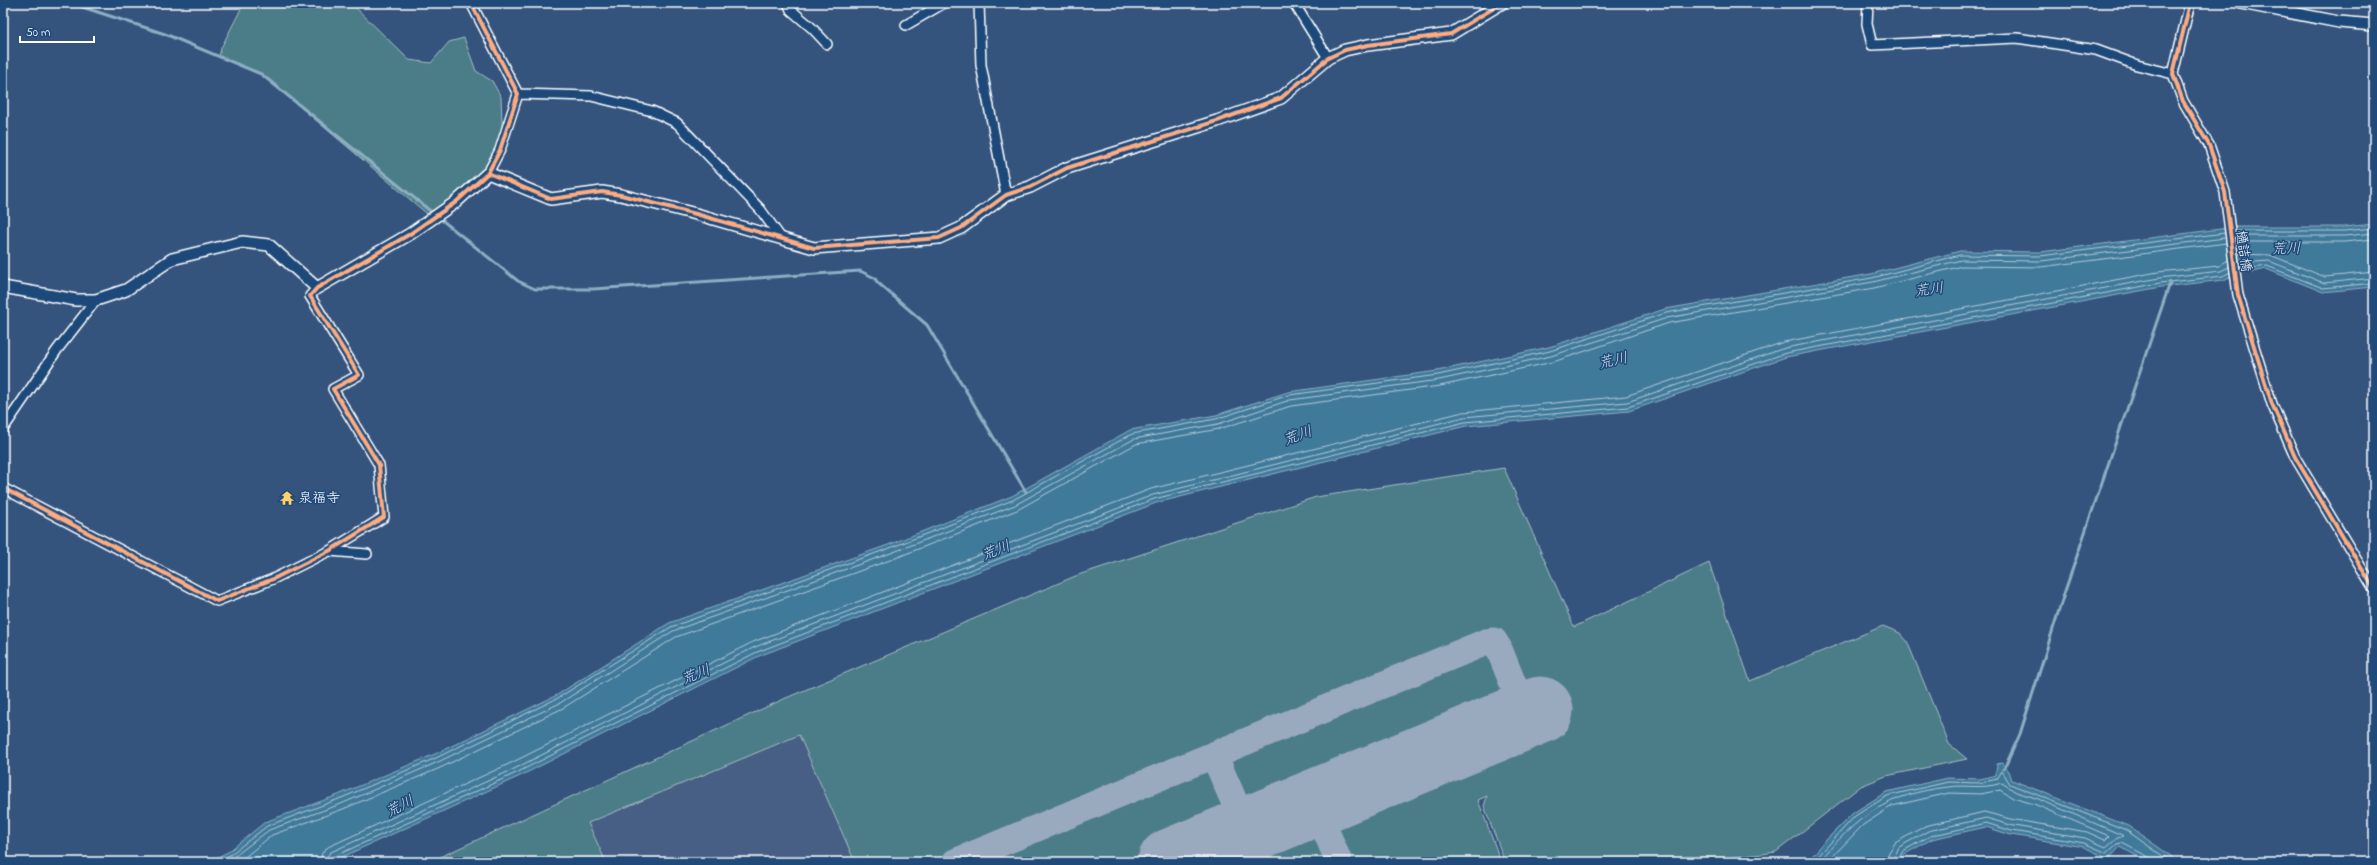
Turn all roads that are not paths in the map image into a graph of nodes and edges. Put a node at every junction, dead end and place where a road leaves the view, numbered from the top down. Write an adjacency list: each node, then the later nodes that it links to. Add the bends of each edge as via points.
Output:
1 (471, 3): 15 (street)
2 (788, 3): 12 (street, via 791,10)
3 (944, 3): 10 (street)
4 (979, 3): 17 (street, via 981,65)
5 (1294, 3): 13 (street)
6 (1502, 3): 13 (street, via 1451,34 1368,45 1345,50)
7 (1868, 3): 14 (street, via 1867,24 1872,45 2017,38 2096,50 2136,66)
8 (2190, 3): 14 (street)
9 (2241, 3): 11 (street, via 2339,22)
10 (906, 25)
11 (2374, 25)
12 (826, 44)
13 (1328, 58): 17 (street, via 1281,98 1217,121 1066,168)
14 (2173, 74): 26 (street, 樋詰橋, via 2183,101 2209,145 2225,192 2238,295 2272,404 2295,457)
15 (518, 94): 16 (street, via 500,150); 18 (street, via 591,96 652,111 677,123 760,209)
16 (488, 173): 18 (street, via 551,199 602,192 696,214); 20 (street, via 456,202 410,234)
17 (1006, 195): 18 (street, via 961,228 939,238 814,248)
18 (781, 238)
19 (3, 288): 21 (street, via 76,300)
20 (317, 288): 21 (street, via 269,245 242,242 172,259 126,290); 24 (street, via 310,296 359,375 333,389 379,465 384,517)
21 (96, 300): 22 (street, via 57,350)
22 (3, 429)
23 (3, 488): 24 (street, via 217,601 273,579)
24 (329, 551): 25 (street)
25 (367, 554)
26 (2374, 590)

